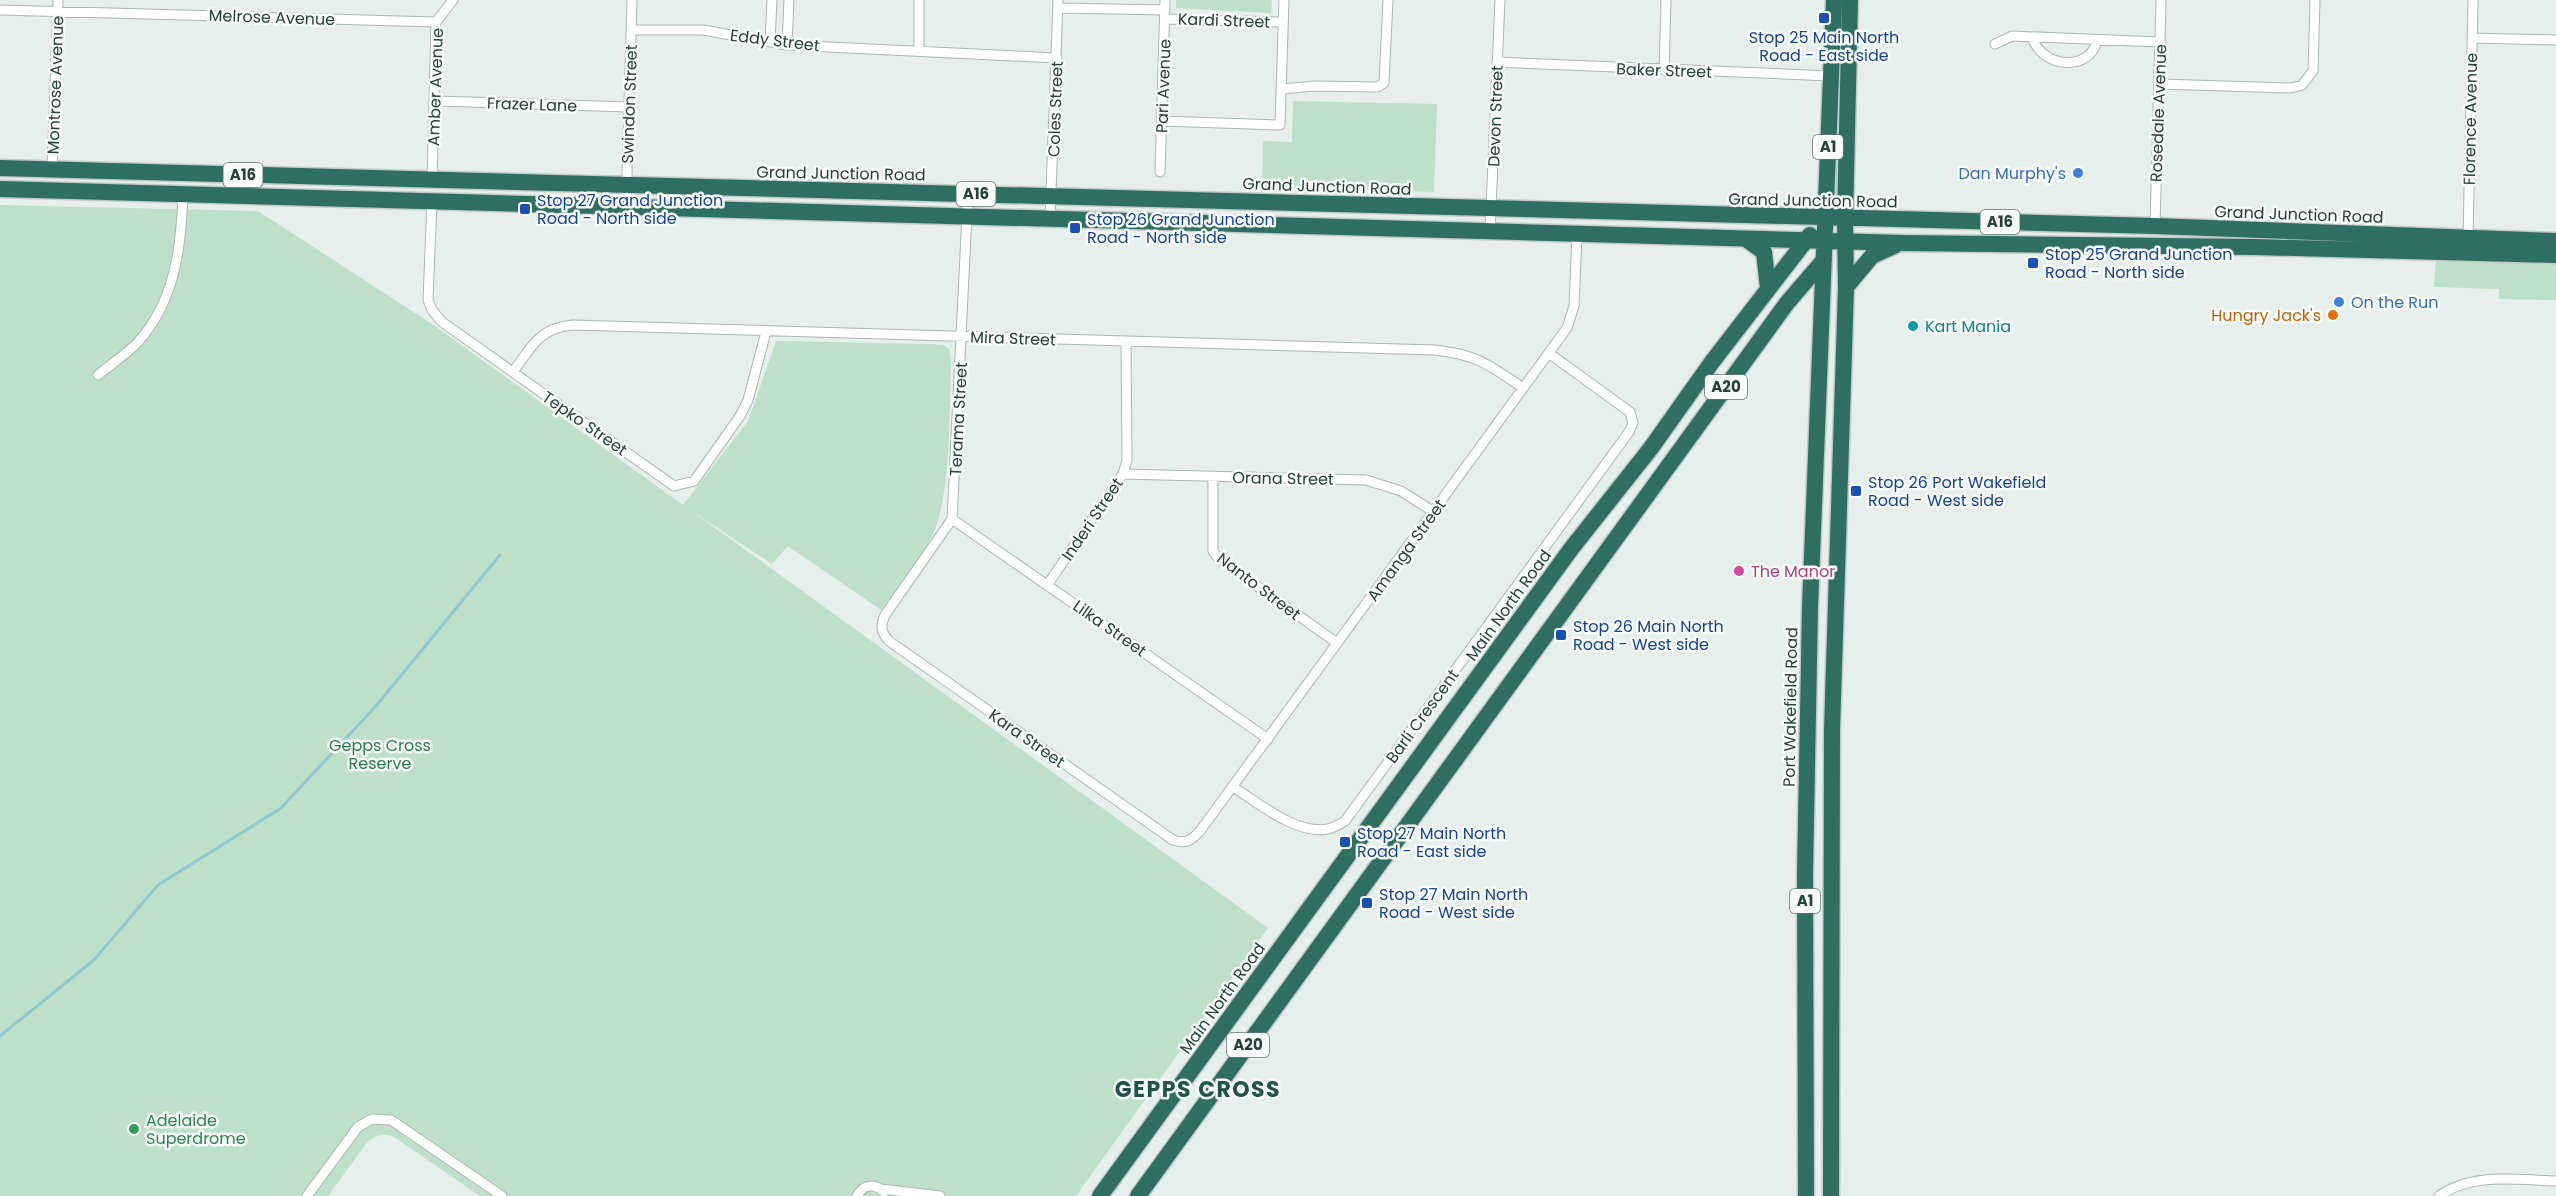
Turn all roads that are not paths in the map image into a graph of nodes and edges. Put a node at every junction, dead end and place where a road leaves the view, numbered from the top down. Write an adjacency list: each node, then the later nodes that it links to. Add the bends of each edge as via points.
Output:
1 (58, 0): 19 (street, Montrose Avenue)
2 (453, 0): 20 (street, Amber Avenue)
3 (632, 0): 22 (street, Swindon Street)
4 (772, 0): 27 (street)
5 (789, 0): 30 (street)
6 (919, 0): 31 (street)
7 (1284, 0): 21 (street)
8 (1388, 0): 37 (street, via 1384,83 1377,87)
9 (1500, 0): 33 (street, Devon Street)
10 (1666, 0): 34 (street)
11 (1834, 0): 35 (highway, A1)
12 (1850, 0): 59 (highway, A1)
13 (2161, 0): 28 (street, Rosedale Avenue)
14 (2315, 0): 36 (street, via 2313,70 2302,85 2291,88)
15 (2473, 0): 24 (street, Florence Avenue)
16 (1058, 4): 18 (street, Kardi Street); 32 (street, Coles Street)
17 (0, 10): 19 (street, Melrose Avenue)
18 (1165, 10): 21 (street, Kardi Street); 40 (street, Pari Avenue)
19 (58, 11): 20 (street, Melrose Avenue); 42 (street, Montrose Avenue)
20 (436, 22): 38 (street, Amber Avenue)
21 (1283, 22): 37 (street)
22 (631, 30): 27 (street, Eddy Street, via 703,30); 39 (street, Swindon Street)
23 (2032, 37): 25 (street); 25 (street, via 2044,57 2067,61 2087,57); 29 (street, via 2012,36)
24 (2472, 38): 26 (street); 69 (street, Florence Avenue)
25 (2097, 40): 28 (street)
26 (2556, 40)
27 (770, 41): 30 (street, Eddy Street)
28 (2160, 42): 36 (street, Rosedale Avenue)
29 (1995, 44)
30 (787, 45): 31 (street, Eddy Street)
31 (918, 51): 32 (street, Eddy Street)
32 (1057, 58): 50 (street, Coles Street)
33 (1497, 62): 34 (street, Baker Street); 53 (street, Devon Street)
34 (1664, 70): 35 (street, Baker Street)
35 (1831, 76): 58 (highway, A1)
36 (2160, 84): 60 (street, Rosedale Avenue)
37 (1282, 89): 40 (street, via 1280,125)
38 (435, 101): 39 (street, Frazer Lane); 45 (street, Amber Avenue)
39 (628, 107): 46 (street, Swindon Street)
40 (1162, 121): 44 (street, Pari Avenue)
41 (0, 168): 42 (highway, Grand Junction Road / A16)
42 (52, 169): 43 (highway, Grand Junction Road / A16)
43 (97, 170): 45 (highway, Grand Junction Road / A16); 49 (highway, Grand Junction Road, via 105,176 175,179 182,184)
44 (1160, 172)
45 (432, 179): 46 (highway, Grand Junction Road / A16)
46 (626, 185): 48 (highway, Grand Junction Road / A16); 52 (street, Swindon Street)
47 (0, 189): 49 (highway, Grand Junction Road / A16)
48 (968, 194): 50 (highway, Grand Junction Road / A16); 56 (street, Terama Street)
49 (183, 195): 51 (highway, Grand Junction Road / A16); 82 (street, via 177,267 163,304 138,342)
50 (1051, 196): 53 (highway, Grand Junction Road / A16); 57 (street, Coles Street)
51 (432, 202): 52 (highway, Grand Junction Road / A16); 81 (street, Tepko Street, via 428,288 432,310 442,322)
52 (626, 207): 56 (highway, Grand Junction Road / A16)
53 (1492, 208): 54 (highway, Grand Junction Road / A16); 61 (street, Devon Street)
54 (1561, 211): 55 (highway, Grand Junction Road / A16); 62 (highway)
55 (1593, 212): 58 (highway, Grand Junction Road / A16); 62 (highway)
56 (967, 216): 57 (highway, Grand Junction Road / A16); 78 (street, Terama Street)
57 (1050, 219): 61 (highway, Grand Junction Road / A16)
58 (1825, 219): 59 (highway, Grand Junction Road / A16); 64 (highway, Main North Road / A20); 65 (highway, Port Wakefield Road / A1)
59 (1845, 219): 60 (highway, Grand Junction Road / A16); 67 (highway, A1)
60 (2155, 226): 69 (highway, Grand Junction Road / A16); 70 (highway)
61 (1490, 231): 62 (highway, Grand Junction Road / A16)
62 (1577, 235): 63 (highway, Grand Junction Road / A16); 80 (street, Amanga Street, via 1574,306 1567,328)
63 (1746, 239): 64 (highway, Grand Junction Road / A16); 74 (highway, via 1764,252)
64 (1805, 240): 65 (highway, Grand Junction Road / A16); 74 (highway, Main North Road / A20)
65 (1824, 241): 67 (highway, Grand Junction Road / A16); 72 (highway, Port Wakefield Road / A1)
66 (2556, 241): 69 (highway, Grand Junction Road / A16)
67 (1845, 242): 68 (highway, Grand Junction Road / A16); 72 (highway, A20); 73 (highway, A1)
68 (1903, 243): 70 (highway, Grand Junction Road / A16); 73 (highway, via 1872,256)
69 (2467, 245): 70 (highway, Grand Junction Road / A16); 71 (highway, Grand Junction Road / A16)
70 (2155, 246)
71 (2556, 255)
72 (1823, 261): 75 (highway, A20); 76 (highway, Port Wakefield Road / A1)
73 (1846, 287): 89 (highway, A1)
74 (1768, 288): 84 (highway, Main North Road / A20)
75 (1786, 303): 76 (highway, via 1810,305); 85 (highway, A20)
76 (1821, 315): 88 (highway, Port Wakefield Road / A1)
77 (766, 332): 78 (street, Mira Street); 81 (street, Mira Street, via 556,327 541,334); 81 (street, Tepko Street, via 757,373 740,416 694,481 684,486 674,486)
78 (962, 337): 79 (street, Mira Street); 91 (street, Terama Street)
79 (1126, 342): 83 (street, Mira Street, via 1464,353 1482,360); 86 (street, Inderi Street)
80 (1550, 354): 83 (street, Amanga Street); 95 (street, Barli Crescent, via 1630,412 1633,423 1366,793 1345,821 1328,829 1307,828 1289,821)
81 (513, 372)
82 (98, 375)
83 (1523, 388): 90 (street, Amanga Street)
84 (1651, 448): 85 (highway); 106 (highway, Main North Road / A20, via 1564,558)
85 (1670, 462): 107 (highway, A20)
86 (1123, 474): 87 (street, Orana Street); 92 (street, Inderi Street)
87 (1213, 477): 90 (street, Orana Street, via 1366,480 1401,491); 93 (street, Nanto Street, via 1213,551)
88 (1813, 510): 89 (highway); 97 (highway, Port Wakefield Road / A1)
89 (1839, 511): 98 (highway, A1)
90 (1434, 512): 93 (street, Amanga Street)
91 (952, 519): 92 (street, Lilka Street); 96 (street, Kara Street, via 881,623 882,633 1173,840)
92 (1048, 584): 94 (street, Lilka Street)
93 (1337, 644): 94 (street, Amanga Street)
94 (1268, 740): 95 (street, Amanga Street)
95 (1233, 787): 96 (street, Amanga Street, via 1200,831)
96 (1184, 843)
97 (1805, 873): 98 (highway); 108 (highway, Port Wakefield Road / A1)
98 (1831, 874): 109 (highway, A1)
99 (2556, 1181): 110 (street, via 2474,1180)
100 (883, 1192): 101 (street); 102 (street, via 869,1185)
101 (904, 1194): 105 (street)
102 (855, 1195)
103 (307, 1196): 104 (street, via 358,1127 372,1119 391,1120)
104 (502, 1196)
105 (940, 1196)
106 (1100, 1196)
107 (1138, 1196)
108 (1806, 1196)
109 (1831, 1196)
110 (2439, 1196)

